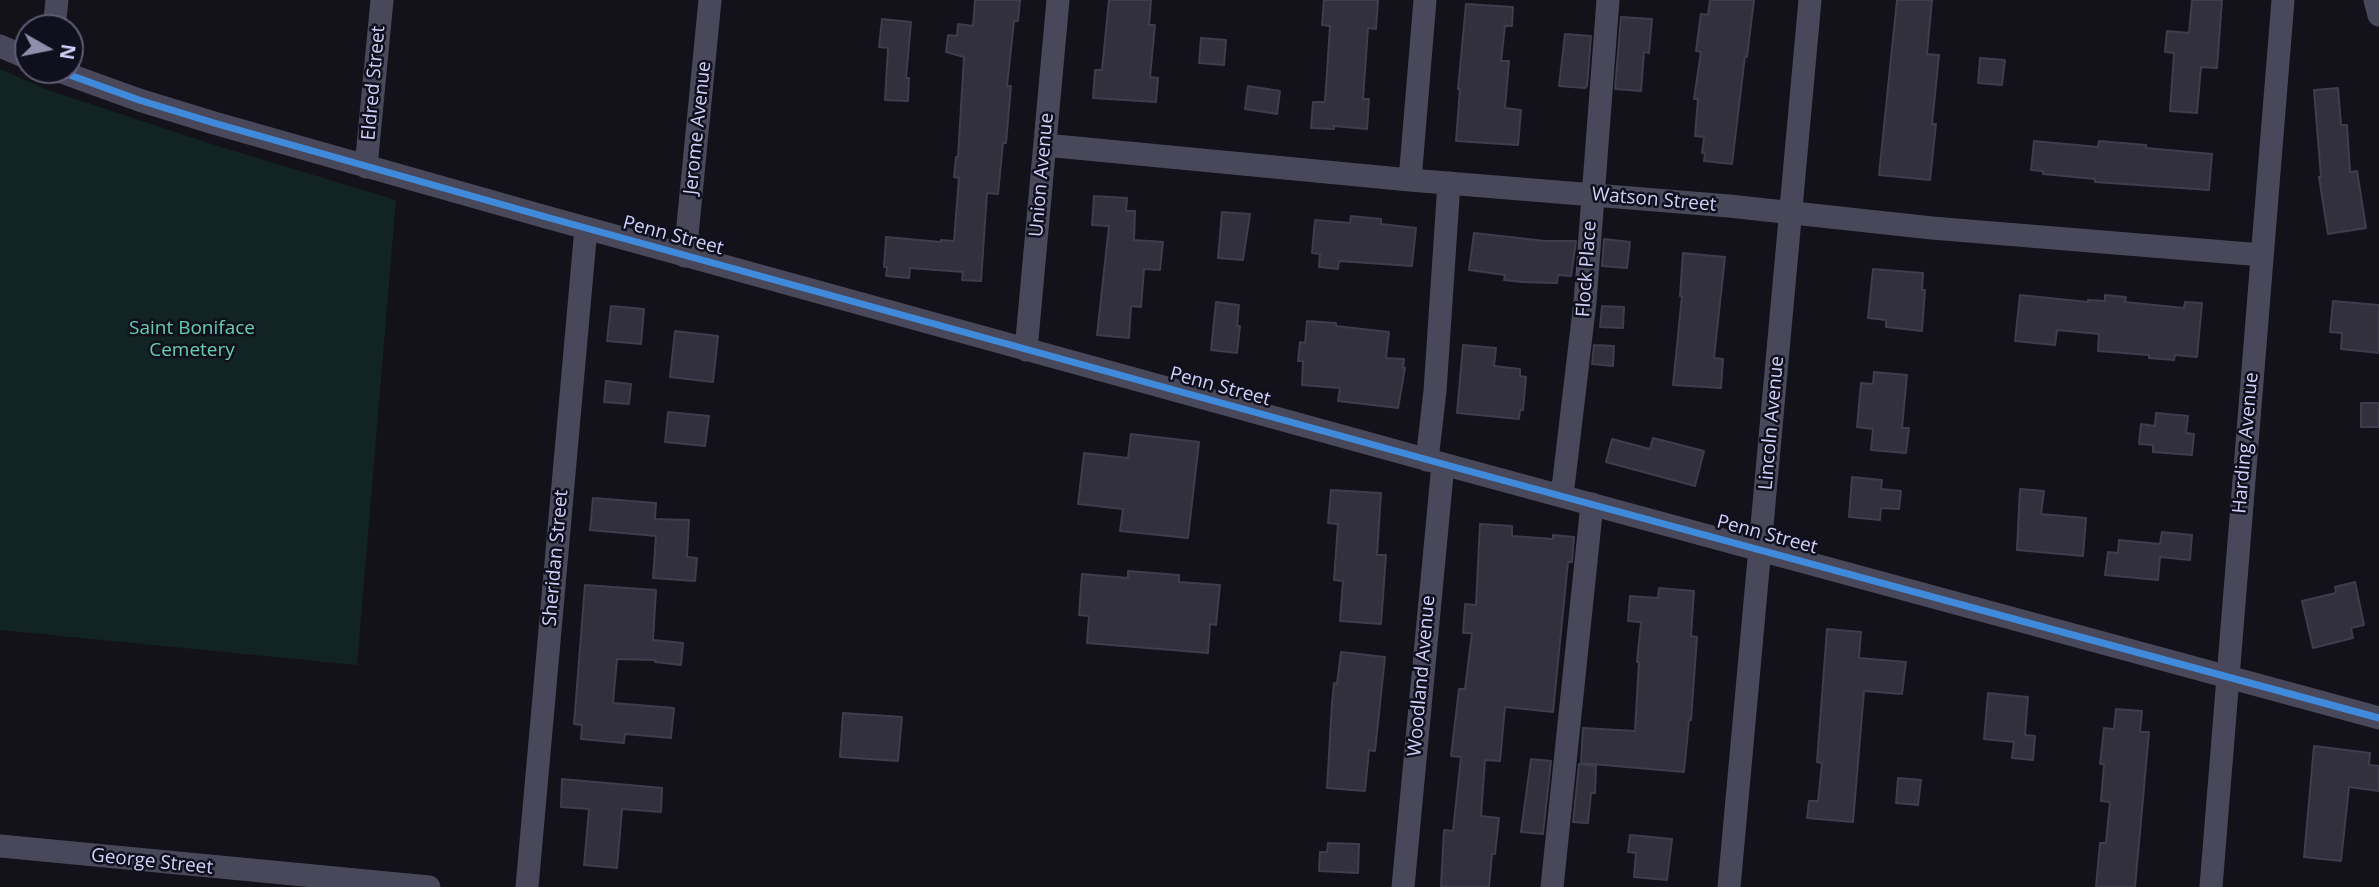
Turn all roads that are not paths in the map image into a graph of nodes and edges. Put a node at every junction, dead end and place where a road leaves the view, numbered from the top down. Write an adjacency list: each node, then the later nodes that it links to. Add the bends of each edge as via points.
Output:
1 (382, 0): 12 (street, Eldred Street)
2 (709, 0): 19 (street, Jerome Avenue)
3 (1058, 0): 11 (street, Union Avenue)
4 (1424, 0): 13 (street)
5 (1608, 0): 15 (street, Flock Place)
6 (1810, 0): 16 (street, Lincoln Avenue)
7 (2283, 0): 18 (street, Harding Avenue)
8 (2375, 0): 9 (street)
9 (2379, 15)
10 (84, 80): 12 (street, Penn Street)
11 (1045, 145): 13 (street, Watson Street); 20 (street, Union Avenue)
12 (366, 167): 17 (street, Penn Street)
13 (1410, 180): 14 (street, Watson Street)
14 (1449, 183): 15 (street, Watson Street); 21 (street, Woodland Avenue, via 1435,391)
15 (1592, 194): 16 (street, Watson Street); 22 (street, Flock Place, via 1585,302)
16 (1791, 214): 18 (street, Watson Street); 24 (street, Lincoln Avenue)
17 (586, 228): 19 (street, Penn Street); 29 (street, Sheridan Street)
18 (2262, 255): 25 (street, Harding Avenue)
19 (685, 256): 20 (street, Penn Street)
20 (1026, 350): 21 (street, Penn Street)
21 (1435, 462): 22 (street, Penn Street); 30 (street, Woodland Avenue)
22 (1562, 496): 23 (street, Penn Street)
23 (1591, 504): 24 (street, Penn Street); 31 (street)
24 (1760, 550): 25 (street, Penn Street); 32 (street, Lincoln Avenue)
25 (2228, 676): 26 (street, Penn Street); 33 (street, Harding Avenue)
26 (2379, 718)
27 (0, 846): 28 (street, George Street)
28 (429, 887)
29 (527, 887)
30 (1403, 887)
31 (1552, 887)
32 (1729, 887)
33 (2211, 887)

